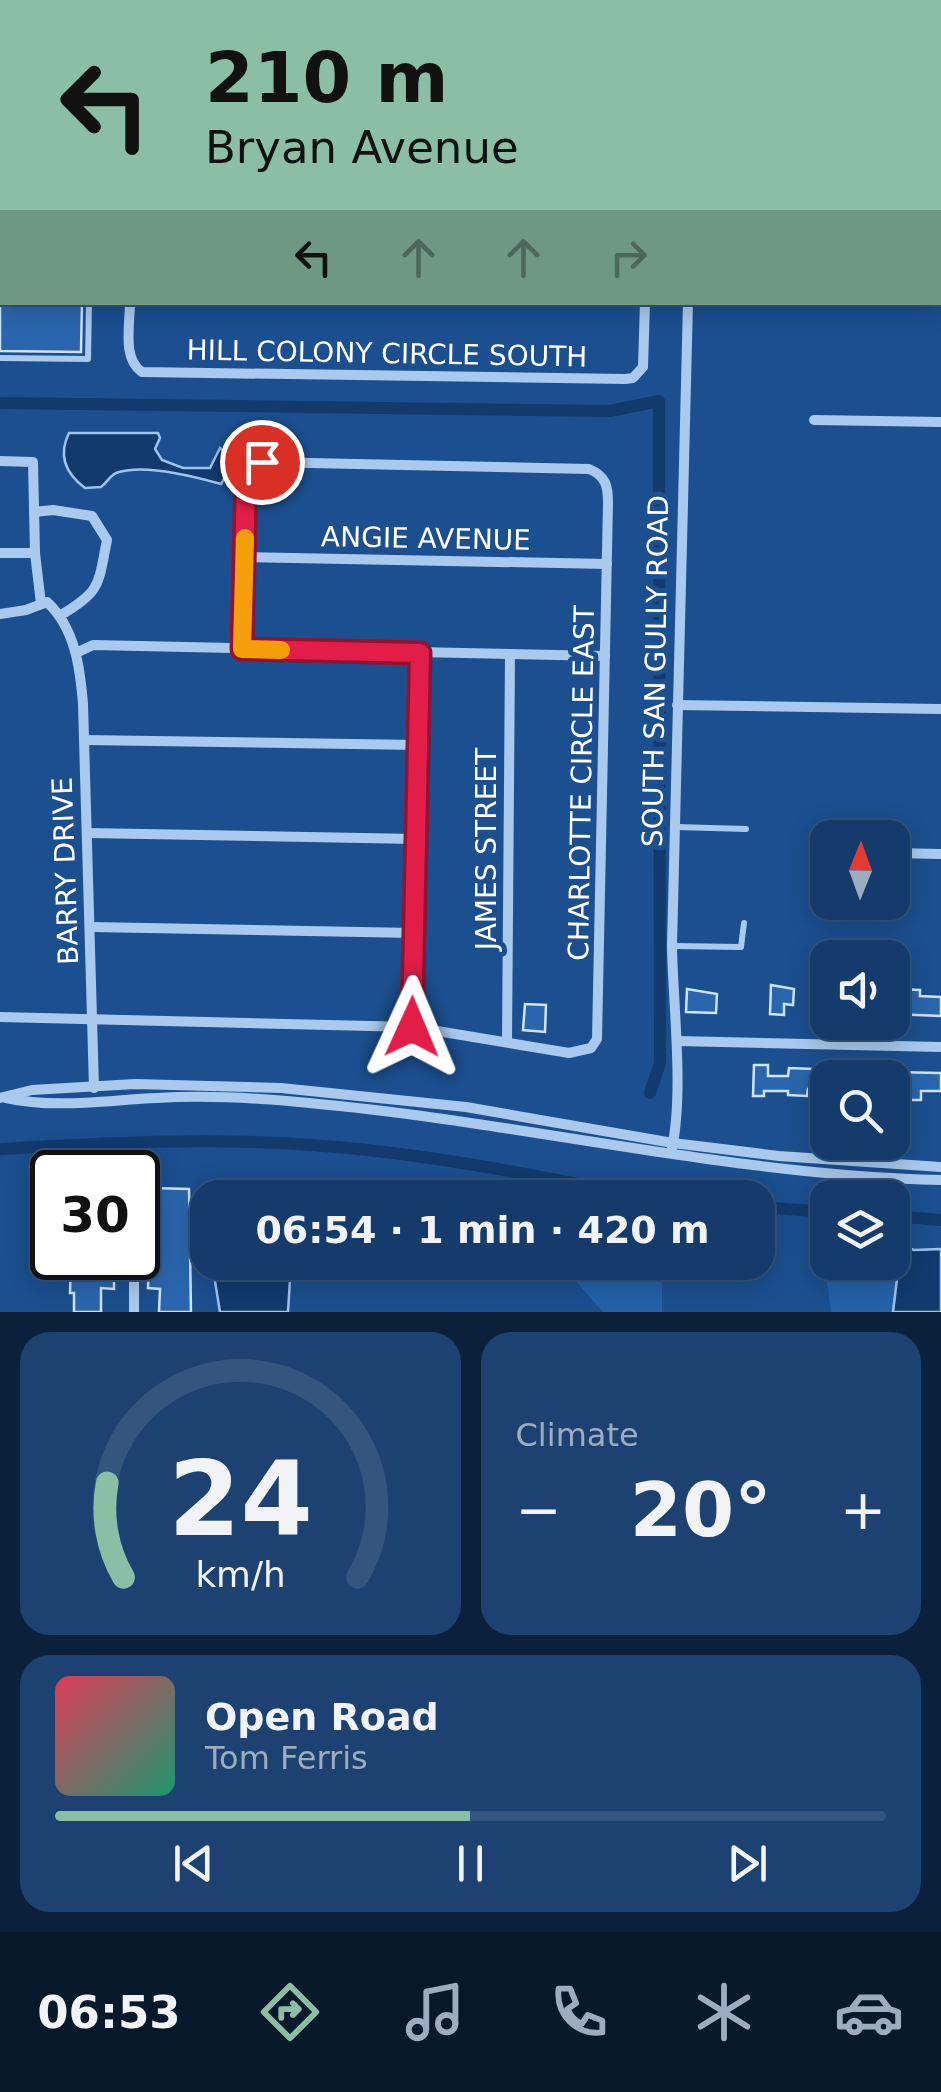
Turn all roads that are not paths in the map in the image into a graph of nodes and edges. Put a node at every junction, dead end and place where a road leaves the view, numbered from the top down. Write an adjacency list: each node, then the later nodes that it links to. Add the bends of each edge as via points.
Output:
1 (89, 305): 5 (lane, via 88,359)
2 (130, 305): 3 (street, HILL COLONY CIRCLE SOUTH, via 130,356 142,372 625,379 643,367)
3 (645, 305)
4 (688, 305): 22 (street, SOUTH SAN GULLY ROAD)
5 (0, 358)
6 (814, 420): 7 (street)
7 (941, 422)
8 (0, 461): 9 (street, via 33,462)
9 (34, 512): 11 (street); 16 (street, via 92,516 106,540 98,588)
10 (0, 553): 11 (street)
11 (35, 553): 14 (street)
12 (244, 557): 13 (street, ANGIE AVENUE); 13 (street, CHARLOTTE CIRCLE EAST, via 248,472 262,462 322,463 598,472 608,504); 17 (street)
13 (607, 564): 21 (street, CHARLOTTE CIRCLE EAST)
14 (41, 604): 15 (street); 16 (street, via 48,602)
15 (0, 614)
16 (60, 614): 18 (street, BARRY DRIVE)
17 (242, 649): 18 (street, via 93,645); 19 (street)
18 (76, 653): 24 (street, BARRY DRIVE)
19 (420, 653): 20 (street); 25 (street)
20 (510, 655): 21 (street); 40 (street, JAMES STREET)
21 (605, 656): 40 (street, CHARLOTTE CIRCLE EAST, via 600,1032 591,1048 578,1052)
22 (678, 705): 23 (street); 26 (street, SOUTH SAN GULLY ROAD)
23 (941, 710)
24 (84, 740): 25 (street); 28 (street, BARRY DRIVE)
25 (418, 745): 29 (street)
26 (674, 827): 27 (lane); 35 (street, SOUTH SAN GULLY ROAD)
27 (746, 828)
28 (88, 834): 29 (street); 33 (street, BARRY DRIVE)
29 (416, 840): 34 (street)
30 (910, 854): 31 (street)
31 (941, 854)
32 (744, 923): 35 (lane, via 741,947)
33 (91, 927): 34 (street); 37 (street, BARRY DRIVE)
34 (414, 934): 38 (street)
35 (672, 946): 39 (street, SOUTH SAN GULLY ROAD)
36 (0, 1017): 37 (street)
37 (92, 1020): 38 (street); 42 (street, BARRY DRIVE)
38 (412, 1027): 40 (street)
39 (676, 1041): 41 (street); 44 (street, SOUTH SAN GULLY ROAD)
40 (507, 1042)
41 (941, 1046)
42 (94, 1088): 43 (street); 44 (street, via 195,1084 372,1096 466,1107)
43 (3, 1098): 44 (street, via 32,1104 167,1097 314,1103)
44 (672, 1149): 45 (street); 46 (street, via 769,1168)
45 (941, 1167)
46 (941, 1180)
47 (134, 1280): 48 (street)
48 (134, 1312)

